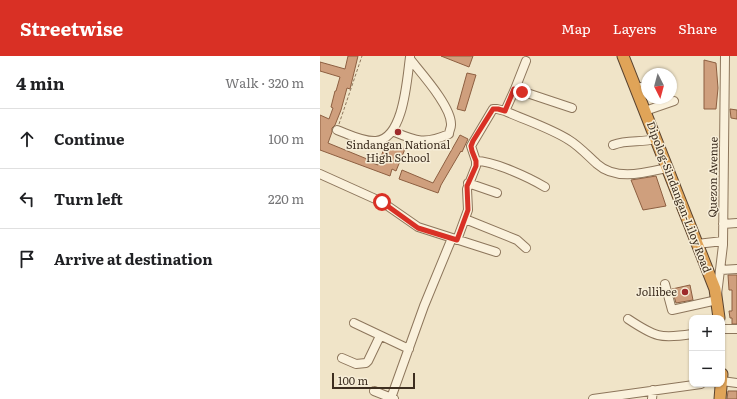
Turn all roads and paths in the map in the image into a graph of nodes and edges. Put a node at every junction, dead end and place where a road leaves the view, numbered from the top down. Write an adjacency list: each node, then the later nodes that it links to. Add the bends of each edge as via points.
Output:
1 (362, 56): 13 (path)
2 (623, 56): 7 (highway, Dipolog-Sindangan-Liloy Road)
3 (725, 56): 25 (street, Quezon Avenue)
4 (410, 57): 14 (street, via 404,101); 14 (street, via 445,105 452,125 448,134 435,140 418,141)
5 (526, 61): 8 (street)
6 (641, 87): 7 (street)
7 (636, 88): 12 (highway, Dipolog-Sindangan-Liloy Road)
8 (514, 89): 10 (street); 11 (street)
9 (665, 104): 12 (street)
10 (572, 108)
11 (505, 111): 17 (street, via 493,109 473,141 471,146); 18 (street, via 569,140 598,165 611,172 624,174)
12 (645, 111): 15 (highway, Dipolog-Sindangan-Liloy Road)
13 (337, 130): 14 (street, via 369,141 382,140)
14 (392, 131)
15 (656, 139): 16 (street, via 642,142 626,141); 18 (highway, Dipolog-Sindangan-Liloy Road)
16 (613, 145)
17 (476, 161): 20 (street); 21 (street, via 500,167)
18 (667, 168): 28 (highway, Dipolog-Sindangan-Liloy Road)
19 (320, 174): 26 (street, via 382,202 418,228)
20 (468, 183): 22 (street); 23 (street, via 468,210)
21 (545, 187)
22 (497, 193)
23 (465, 219): 26 (street); 29 (street, via 517,240)
24 (737, 223): 25 (street)
25 (723, 224): 27 (street, Quezon Avenue)
26 (455, 239): 30 (street); 42 (street, via 424,306)
27 (723, 242): 28 (street); 32 (street, Quezon Avenue)
28 (697, 244): 34 (highway, Dipolog-Sindangan-Liloy Road)
29 (526, 248)
30 (496, 252)
31 (737, 269): 32 (street)
32 (721, 270): 34 (street, Quezon Avenue)
33 (665, 284): 34 (street, via 672,310)
34 (717, 299): 35 (highway, Dipolog-Sindangan-Liloy Road)
35 (719, 315)
36 (628, 319): 40 (street, via 660,337)
37 (354, 323): 41 (street)
38 (725, 329): 39 (street)
39 (737, 329)
40 (689, 334)
41 (380, 336): 42 (street); 43 (street, via 366,363 356,364)
42 (409, 349): 50 (street)
43 (342, 358)
44 (725, 381): 45 (street)
45 (737, 383)
46 (689, 387): 49 (street)
47 (721, 387): 52 (highway)
48 (374, 391): 50 (street)
49 (653, 395): 51 (street)
50 (392, 398)
51 (593, 399)
52 (720, 399)

